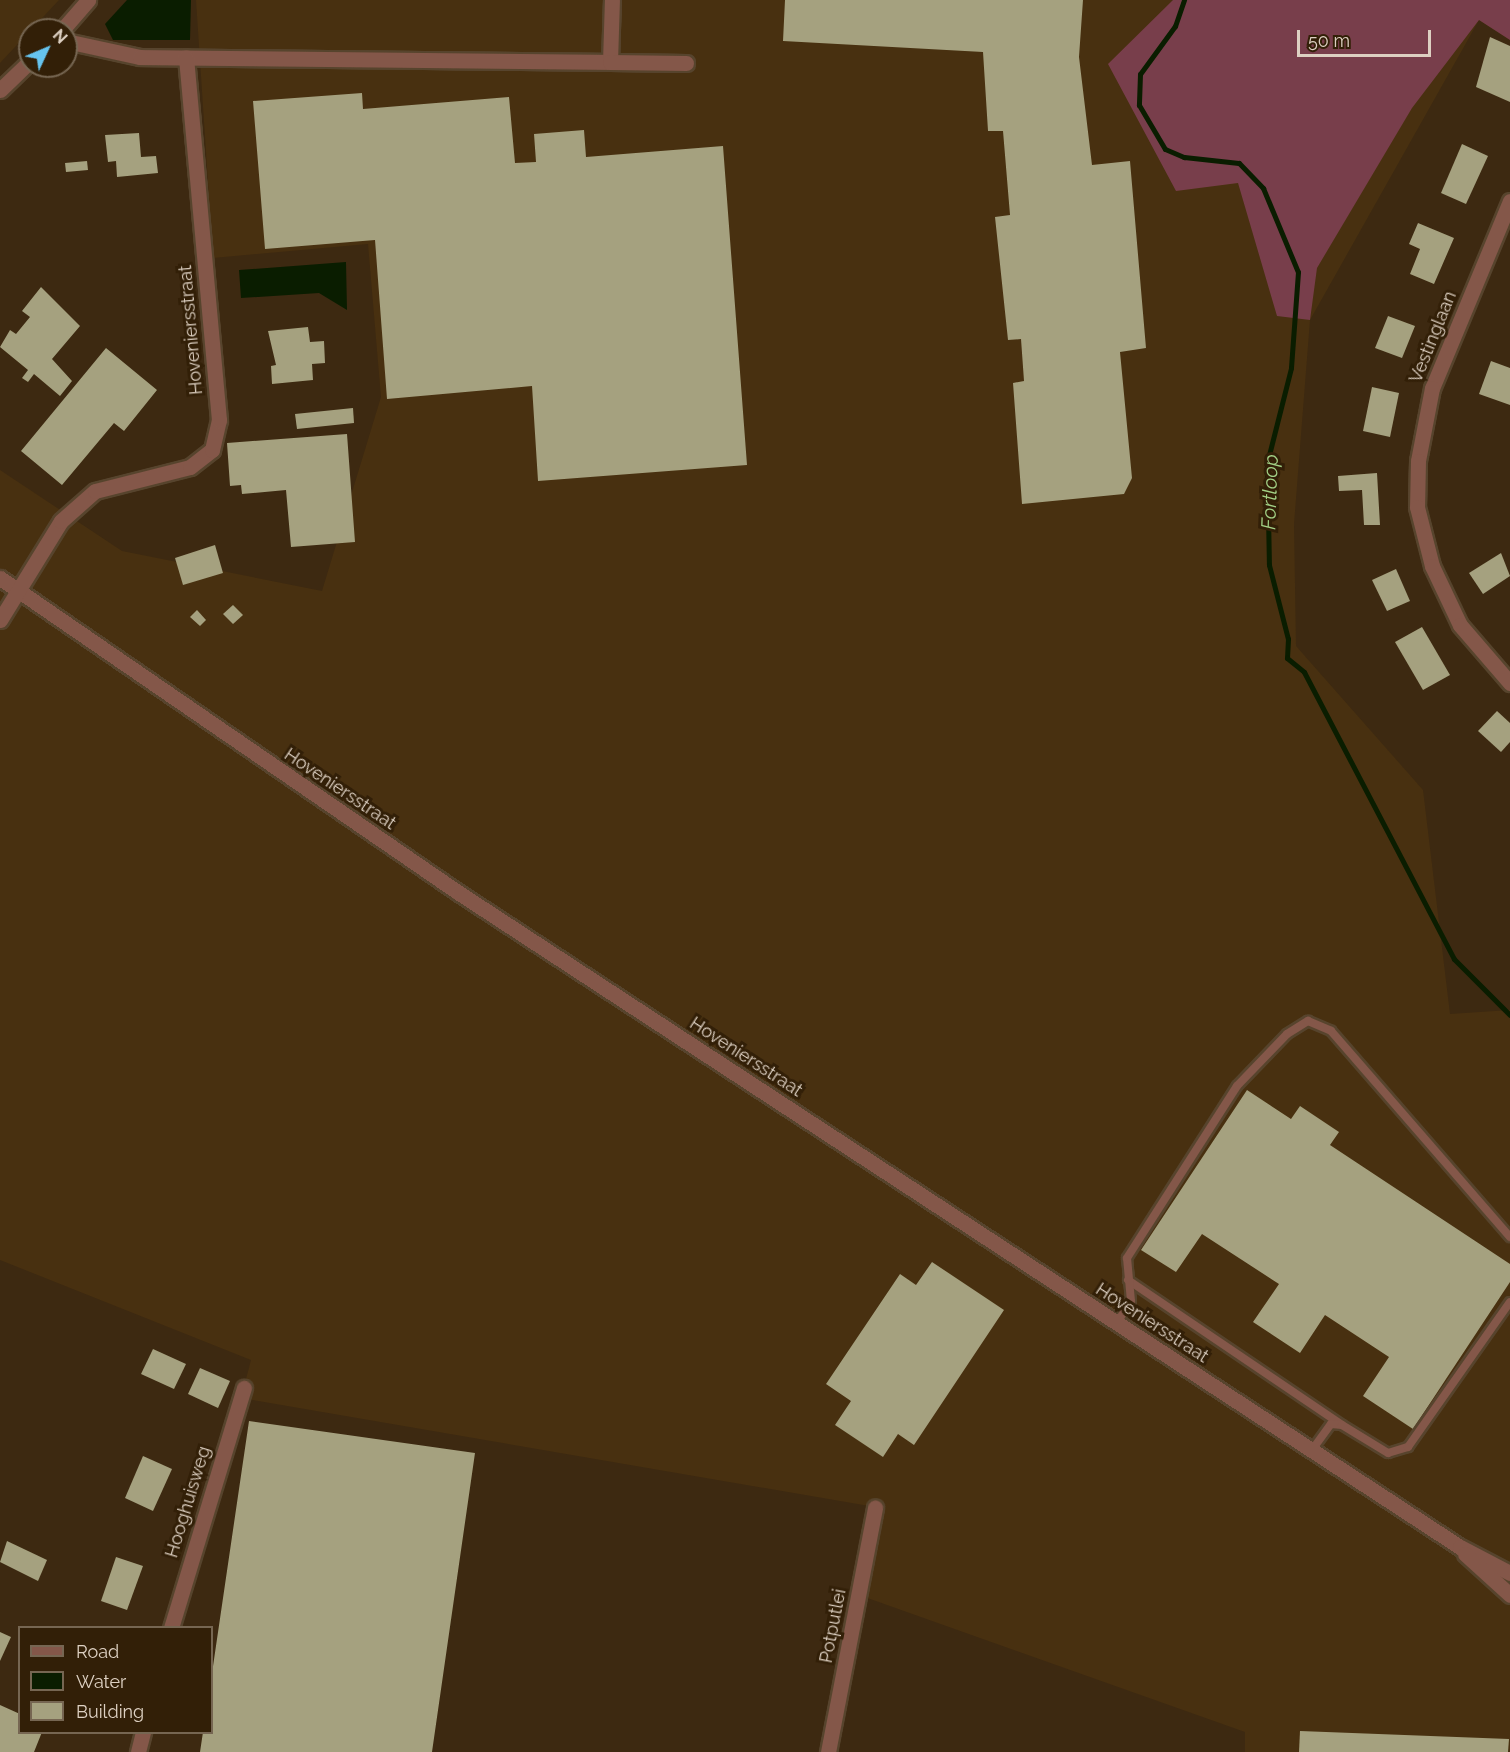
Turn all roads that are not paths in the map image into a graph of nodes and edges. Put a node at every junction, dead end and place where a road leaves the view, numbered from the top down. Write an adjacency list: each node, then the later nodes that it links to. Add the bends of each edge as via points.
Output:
1 (87, 0): 3 (street)
2 (612, 0): 6 (street)
3 (72, 18)
4 (78, 45): 5 (street, via 111,55)
5 (186, 57): 6 (street); 12 (street, Hoveniersstraat, via 219,420 212,450 190,467 95,491 61,521)
6 (610, 62): 7 (street)
7 (686, 63)
8 (18, 73): 9 (street)
9 (0, 90)
10 (1510, 201): 14 (street, Vestinglaan, via 1431,388 1418,461 1417,507 1432,566 1460,625)
11 (0, 578): 12 (street, Hoveniersstraat)
12 (15, 593): 13 (street); 18 (street, Hoveniersstraat, via 459,893)
13 (0, 620)
14 (1510, 683)
15 (1510, 1237): 16 (lane, via 1330,1031 1308,1021 1287,1034 1237,1086 1127,1258)
16 (1128, 1280): 18 (lane, via 1131,1301); 20 (lane)
17 (1510, 1302): 20 (lane, via 1408,1447 1388,1453)
18 (1117, 1323): 21 (street, Hoveniersstraat)
19 (244, 1388): 26 (street, Hooghuisweg)
20 (1342, 1425): 21 (lane, via 1324,1430)
21 (1312, 1450): 23 (street, Hoveniersstraat)
22 (875, 1507): 29 (street, Potputlei)
23 (1460, 1547): 24 (street, Hoveniersstraat); 25 (street, Hoveniersstraat)
24 (1510, 1573)
25 (1510, 1595)
26 (172, 1626)
27 (142, 1734): 28 (street)
28 (138, 1752)
29 (828, 1752)

